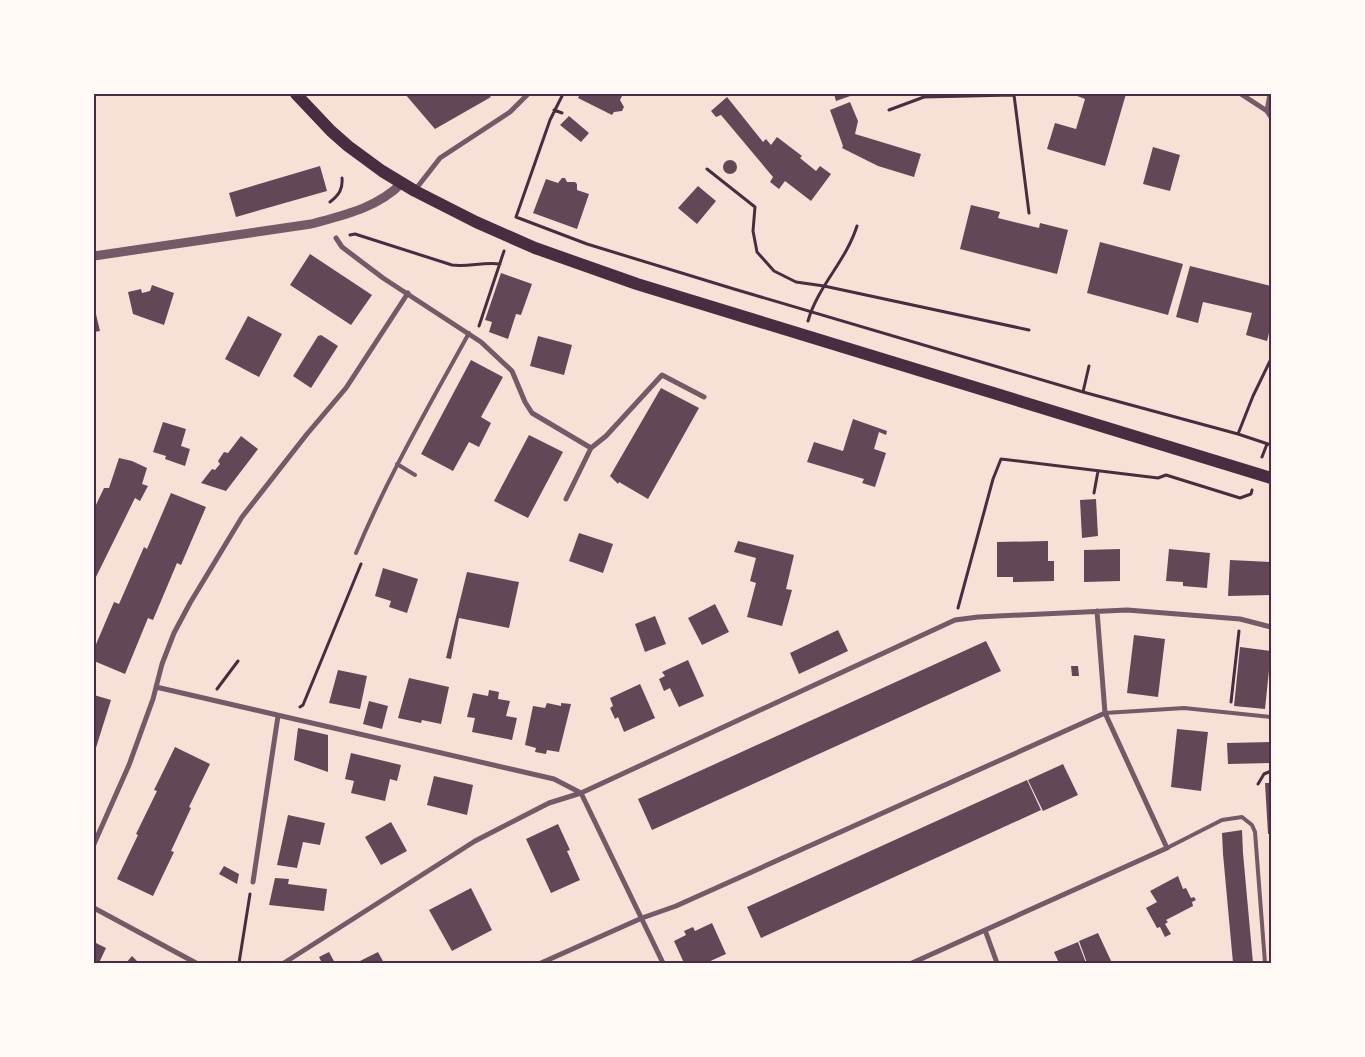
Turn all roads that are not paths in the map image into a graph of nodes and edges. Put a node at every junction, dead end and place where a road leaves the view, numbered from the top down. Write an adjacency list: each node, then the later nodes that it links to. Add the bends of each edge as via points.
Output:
1 (296, 94): 7 (main road, via 348,146)
2 (528, 94): 8 (street, via 510,112 440,158)
3 (1241, 94): 5 (street)
4 (1270, 94): 5 (street)
5 (1267, 111): 6 (street)
6 (1271, 117)
7 (402, 183): 8 (main road); 10 (street, via 385,199 310,224)
8 (415, 191): 17 (main road, via 509,237 637,284)
9 (336, 238): 11 (street, via 342,247)
10 (94, 256)
11 (408, 293): 12 (street); 22 (street, via 346,388 242,517 174,633)
12 (469, 333): 14 (street, via 512,371 532,413); 15 (lane)
13 (704, 397): 14 (street, via 662,375)
14 (591, 448): 18 (street)
15 (396, 464): 16 (lane); 19 (lane)
16 (415, 475)
17 (1271, 478)
18 (566, 499)
19 (356, 553)
20 (1097, 611): 21 (street, via 1127,610 1240,619); 23 (street); 26 (street, via 978,616 955,620)
21 (1271, 627)
22 (156, 687): 24 (street); 27 (street, via 129,765)
23 (1105, 713): 25 (lane, via 1184,708); 28 (street); 31 (street, via 676,906)
24 (278, 716): 26 (street, via 554,779); 29 (street)
25 (1271, 717)
26 (582, 793): 31 (street); 34 (street, via 549,803 475,841)
27 (94, 844)
28 (1167, 848): 32 (street); 39 (lane, via 1222,820 1242,817 1252,825)
29 (253, 882)
30 (94, 908): 33 (street)
31 (642, 918): 35 (street); 36 (street)
32 (985, 930): 37 (street); 38 (street)
33 (196, 963)
34 (284, 963)
35 (541, 963)
36 (663, 963)
37 (912, 963)
38 (997, 963)
39 (1265, 963)

